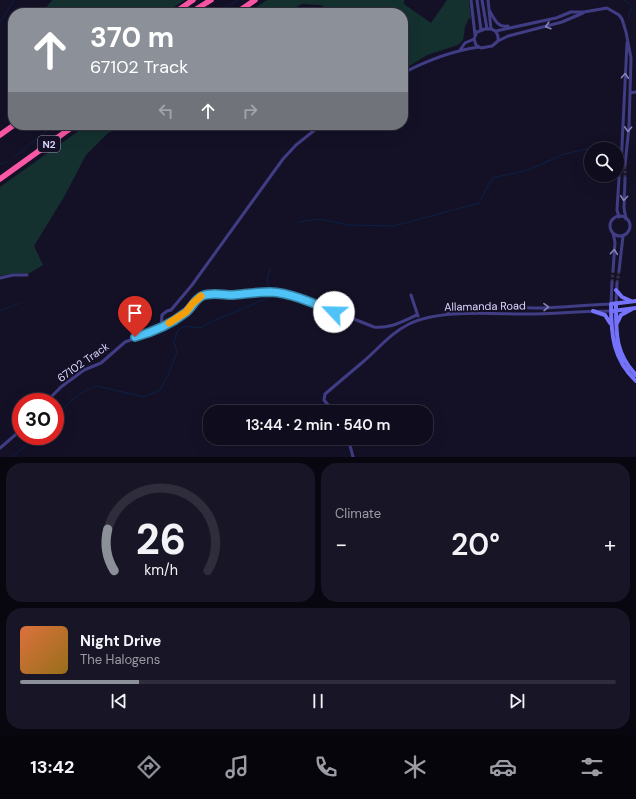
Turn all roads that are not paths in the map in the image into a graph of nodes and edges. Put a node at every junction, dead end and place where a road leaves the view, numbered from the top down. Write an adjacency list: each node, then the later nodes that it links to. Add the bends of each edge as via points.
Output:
1 (193, 0): 8 (highway)
2 (211, 0): 9 (highway)
3 (255, 0): 10 (highway)
4 (472, 0): 18 (street)
5 (477, 0): 16 (street)
6 (482, 0): 14 (street)
7 (488, 0): 11 (street)
8 (181, 8)
9 (198, 8)
10 (243, 8)
11 (489, 10): 13 (street, via 497,24 503,27); 15 (street)
12 (584, 12): 13 (street, via 571,12); 19 (street, via 607,8 615,12 622,19); 20 (street, one-way to 20, via 562,22)
13 (518, 26): 17 (street)
14 (487, 28): 15 (street); 16 (street)
15 (491, 29): 17 (street)
16 (481, 30): 18 (street)
17 (496, 30): 20 (street)
18 (476, 35): 21 (street, via 475,43); 22 (street)
19 (628, 39): 25 (street, via 631,58); 30 (street, one-way to 19)
20 (498, 41): 21 (street, via 487,48)
21 (479, 47): 22 (street)
22 (460, 50): 23 (street, via 431,59)
23 (408, 70)
24 (636, 92): 25 (street)
25 (630, 94): 31 (street, one-way to 31)
26 (8, 130): 29 (highway)
27 (69, 130): 33 (highway, N2)
28 (315, 130): 57 (street, via 283,159 192,285 171,310 162,315)
29 (0, 136)
30 (622, 142)
31 (626, 165)
32 (625, 178): 36 (street, one-way to 36)
33 (0, 179)
34 (619, 182): 35 (street)
35 (619, 217): 36 (street); 37 (street, via 610,223)
36 (626, 219): 38 (street, via 629,228)
37 (612, 233): 38 (street); 39 (street, one-way to 37, via 615,242)
38 (623, 236): 40 (street)
39 (613, 271)
40 (618, 271)
41 (27, 275): 42 (street)
42 (0, 278)
43 (612, 282): 48 (street)
44 (618, 283): 45 (street)
45 (616, 290): 47 (street, via 622,297); 49 (street)
46 (411, 295): 54 (street)
47 (634, 301): 49 (street)
48 (611, 304): 49 (street); 52 (street); 55 (street, Allamanda Road, one-way to 48, via 482,308)
49 (616, 304): 53 (street)
50 (634, 308): 53 (street); 58 (street, via 621,315)
51 (593, 311): 52 (street, Allamanda Road); 55 (street, Allamanda Road); 58 (street, via 605,315)
52 (611, 311): 53 (street); 58 (street)
53 (616, 311): 58 (street)
54 (417, 316): 56 (street); 57 (street, 67102 Track, via 385,328 374,327 293,295 271,292 209,294 200,297 186,312)
55 (438, 316): 56 (street)
56 (419, 320): 62 (street, via 392,335 324,394 324,400)
57 (161, 327): 61 (street, 67102 Track, via 125,342 101,363 84,370)
58 (614, 328): 59 (street, via 622,356); 60 (street, via 618,358)
59 (636, 375)
60 (636, 381)
61 (55, 393)
62 (328, 405)
63 (12, 438): 65 (street)
64 (350, 445): 66 (street)
65 (0, 448)
66 (353, 457)

